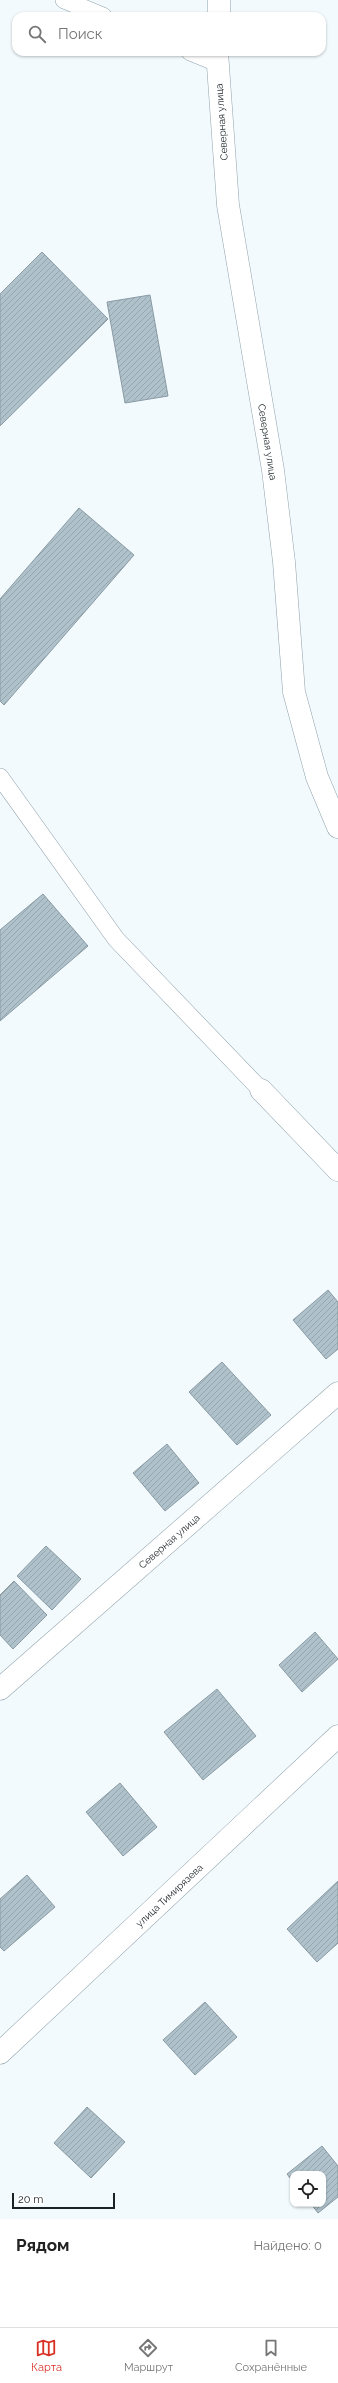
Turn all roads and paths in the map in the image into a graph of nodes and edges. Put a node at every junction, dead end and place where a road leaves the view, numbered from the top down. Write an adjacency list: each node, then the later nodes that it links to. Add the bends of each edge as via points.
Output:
1 (64, 0): 3 (lane)
2 (219, 0): 4 (street)
3 (93, 12)
4 (219, 12)
5 (217, 58): 7 (street, Северная улица, via 228,205 273,470 294,692 317,777)
6 (0, 777): 8 (lane, via 116,939)
7 (338, 827)
8 (261, 1090): 9 (street)
9 (338, 1170)
10 (338, 1393): 11 (street, Северная улица)
11 (0, 1689)
12 (338, 1736): 13 (street, улица Тимирязева)
13 (0, 2053)

